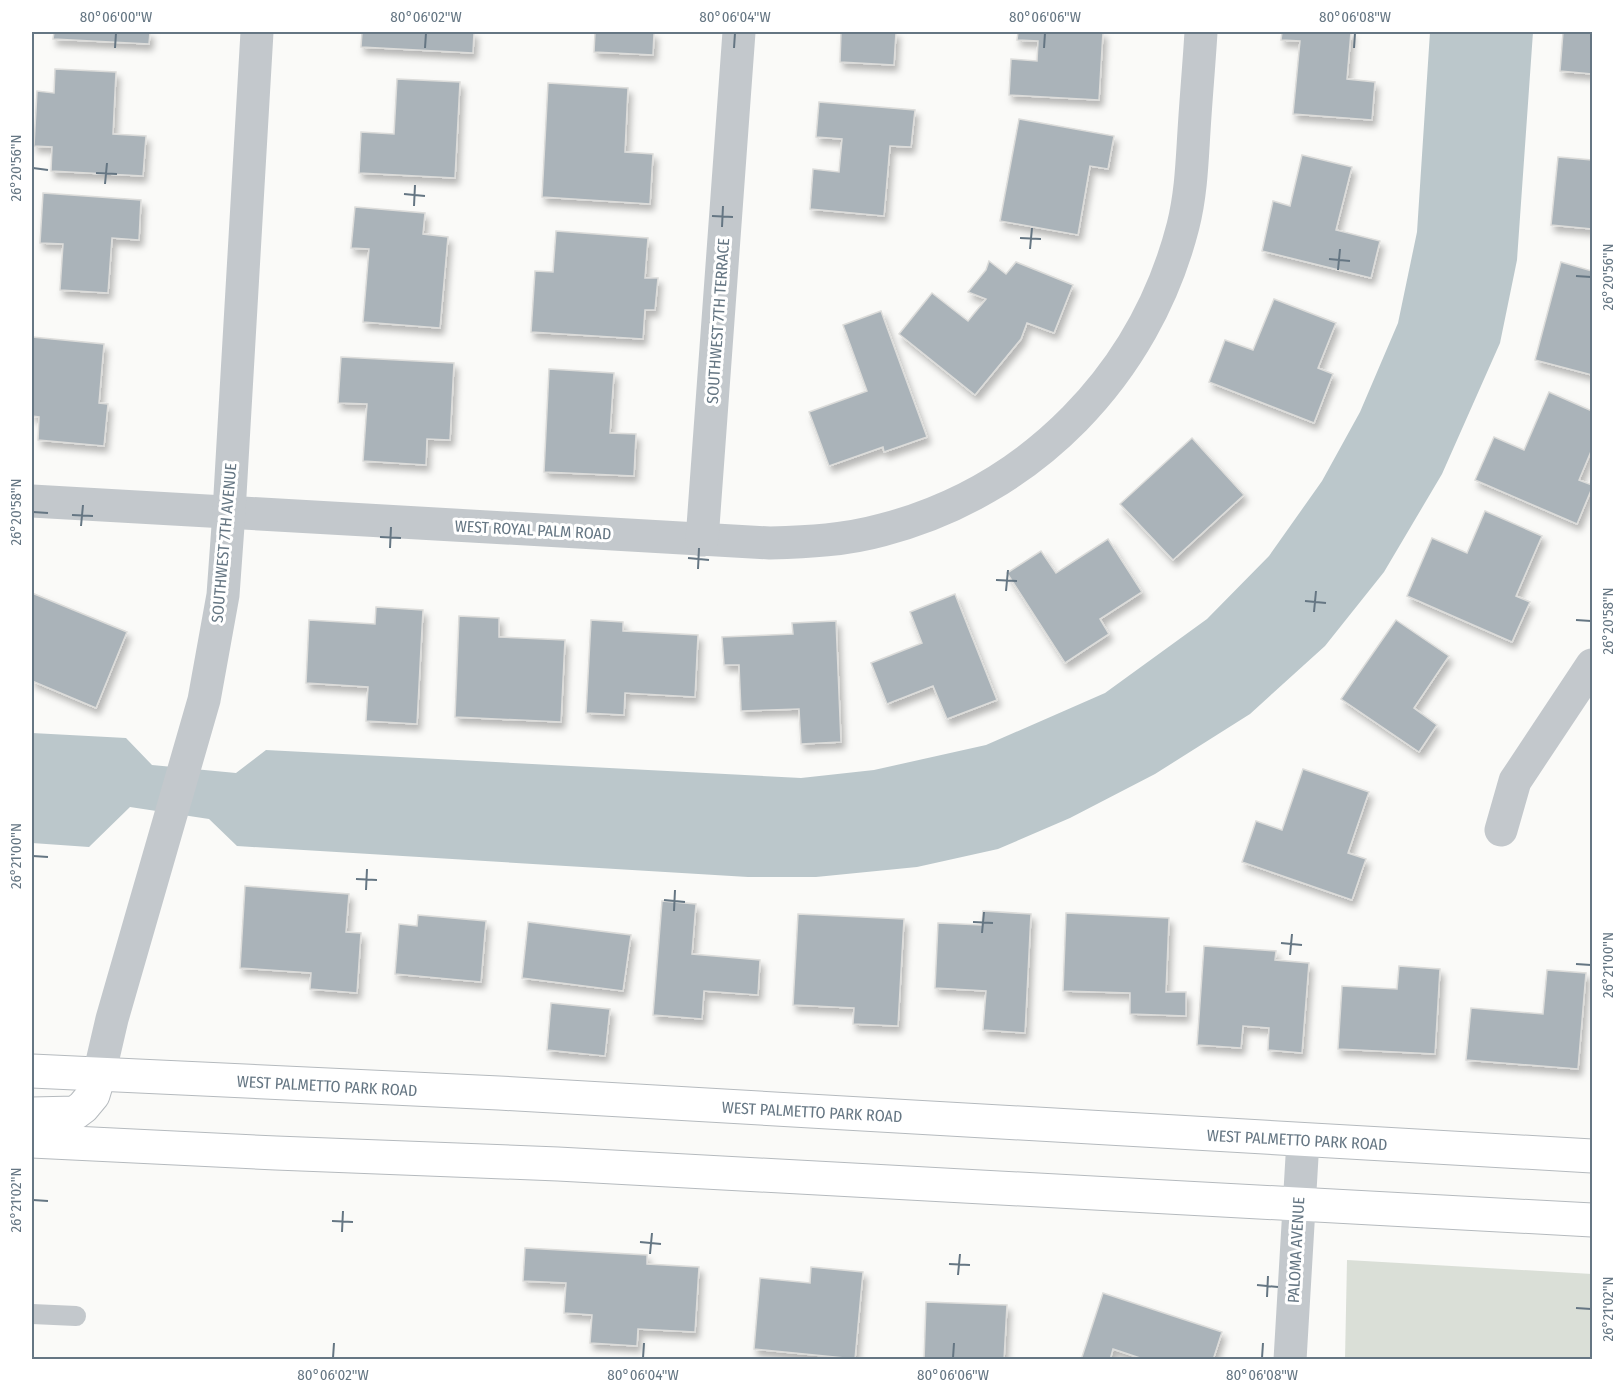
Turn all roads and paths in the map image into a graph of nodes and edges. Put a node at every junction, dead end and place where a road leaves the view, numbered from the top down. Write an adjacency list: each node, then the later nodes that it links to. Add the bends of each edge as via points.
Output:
1 (257, 32): 5 (street, SOUTHWEST 7TH AVENUE)
2 (739, 32): 6 (street, SOUTHWEST 7TH TERRACE)
3 (1201, 32): 6 (street, WEST ROYAL PALM ROAD, via 1191,188 1175,252 1159,296 1128,354 1068,426 1019,467 986,488 953,505 882,531 807,542)
4 (32, 501): 5 (street, WEST ROYAL PALM ROAD)
5 (229, 512): 6 (street, WEST ROYAL PALM ROAD); 10 (street, SOUTHWEST 7TH AVENUE, via 223,595 204,700)
6 (702, 540)
7 (1587, 683): 8 (street, via 1515,781)
8 (1501, 830)
9 (32, 1071): 10 (main road, WEST PALMETTO PARK ROAD)
10 (99, 1076): 11 (main road, via 93,1095 75,1113); 13 (main road, WEST PALMETTO PARK ROAD, via 499,1094)
11 (32, 1114)
12 (32, 1140): 15 (main road)
13 (1303, 1140): 14 (main road, WEST PALMETTO PARK ROAD); 15 (street, PALOMA AVENUE)
14 (1593, 1156)
15 (1298, 1204): 16 (main road); 19 (street, PALOMA AVENUE)
16 (1593, 1220)
17 (32, 1314): 18 (lane)
18 (76, 1316)
19 (1290, 1359)

